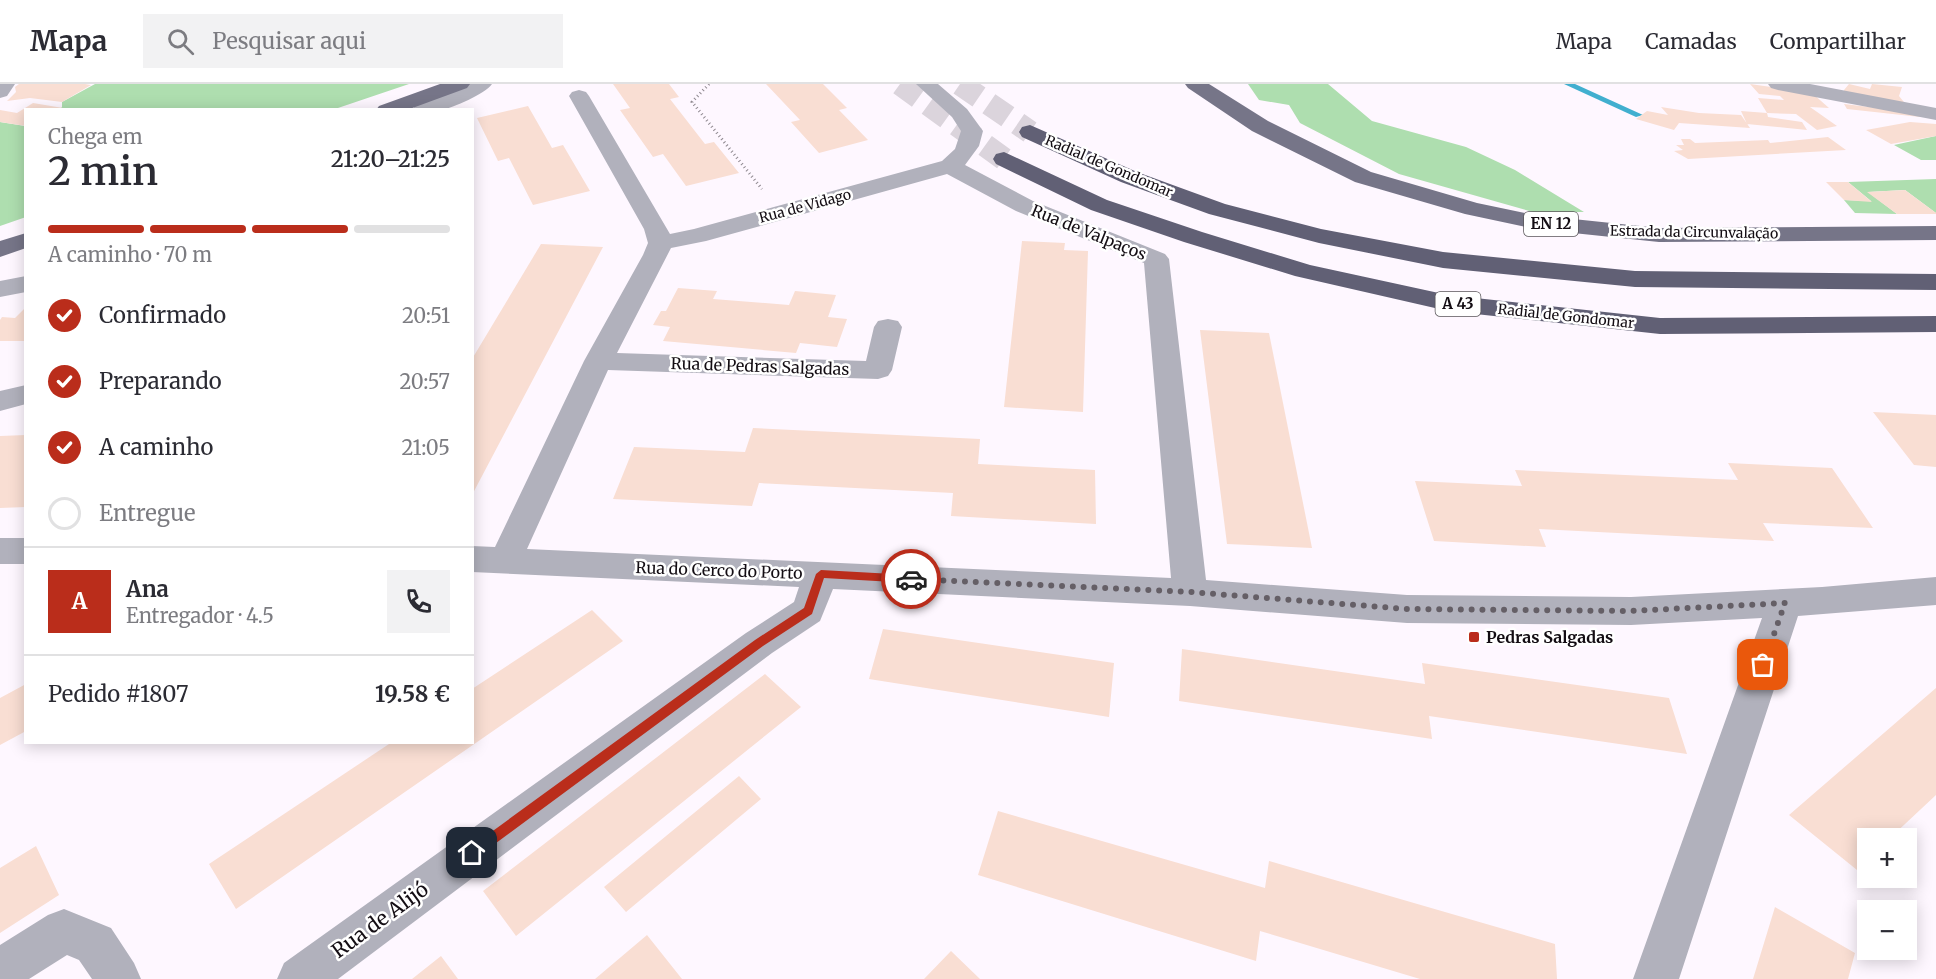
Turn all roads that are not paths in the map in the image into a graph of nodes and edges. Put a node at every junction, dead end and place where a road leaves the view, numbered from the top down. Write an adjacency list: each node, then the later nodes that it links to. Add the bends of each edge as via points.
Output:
1 (5, 84): 7 (street)
2 (460, 84): 8 (main road)
3 (482, 84): 8 (street, via 461,95)
4 (926, 84): 14 (street, via 960,112 972,131 969,145)
5 (1195, 84): 15 (main road, Estrada da Circunvalação / EN 12, via 1260,126 1363,177 1504,215 1597,230 1659,234)
6 (1778, 84): 11 (street)
7 (0, 92)
8 (434, 96): 10 (main road)
9 (579, 96): 17 (street, via 650,216)
10 (393, 108)
11 (1926, 110)
12 (1030, 132): 19 (highway, Radial de Gondomar, via 1129,177 1217,209 1319,236 1443,260 1635,279)
13 (1004, 159): 22 (highway, Radial de Gondomar / A 43, via 1100,204 1193,237 1304,271 1448,303 1660,326)
14 (950, 166): 17 (street, Rua de Vidago); 32 (street, Rua de Valpaços, via 1039,212 1156,260)
15 (1936, 233)
16 (24, 241): 18 (main road)
17 (660, 243): 24 (street)
18 (0, 249)
19 (1936, 282)
20 (24, 284): 21 (street)
21 (0, 289)
22 (1936, 324)
23 (888, 327): 24 (street, Rua de Pedras Salgadas, via 878,370)
24 (598, 361): 29 (street)
25 (24, 395): 26 (street)
26 (0, 401)
27 (0, 551): 28 (street)
28 (24, 551)
29 (489, 560): 30 (street, Rua do Cerco do Porto)
30 (821, 574): 32 (street, Rua do Cerco do Porto); 36 (street, Rua de Alijó, via 808,611)
31 (1936, 591): 33 (street, Rua do Cerco do Porto)
32 (1190, 592): 33 (street, Rua do Cerco do Porto, via 1407,609 1631,611)
33 (1785, 603): 37 (street)
34 (0, 971): 35 (street, via 64,931 95,944)
35 (118, 979)
36 (300, 979)
37 (1656, 979)

